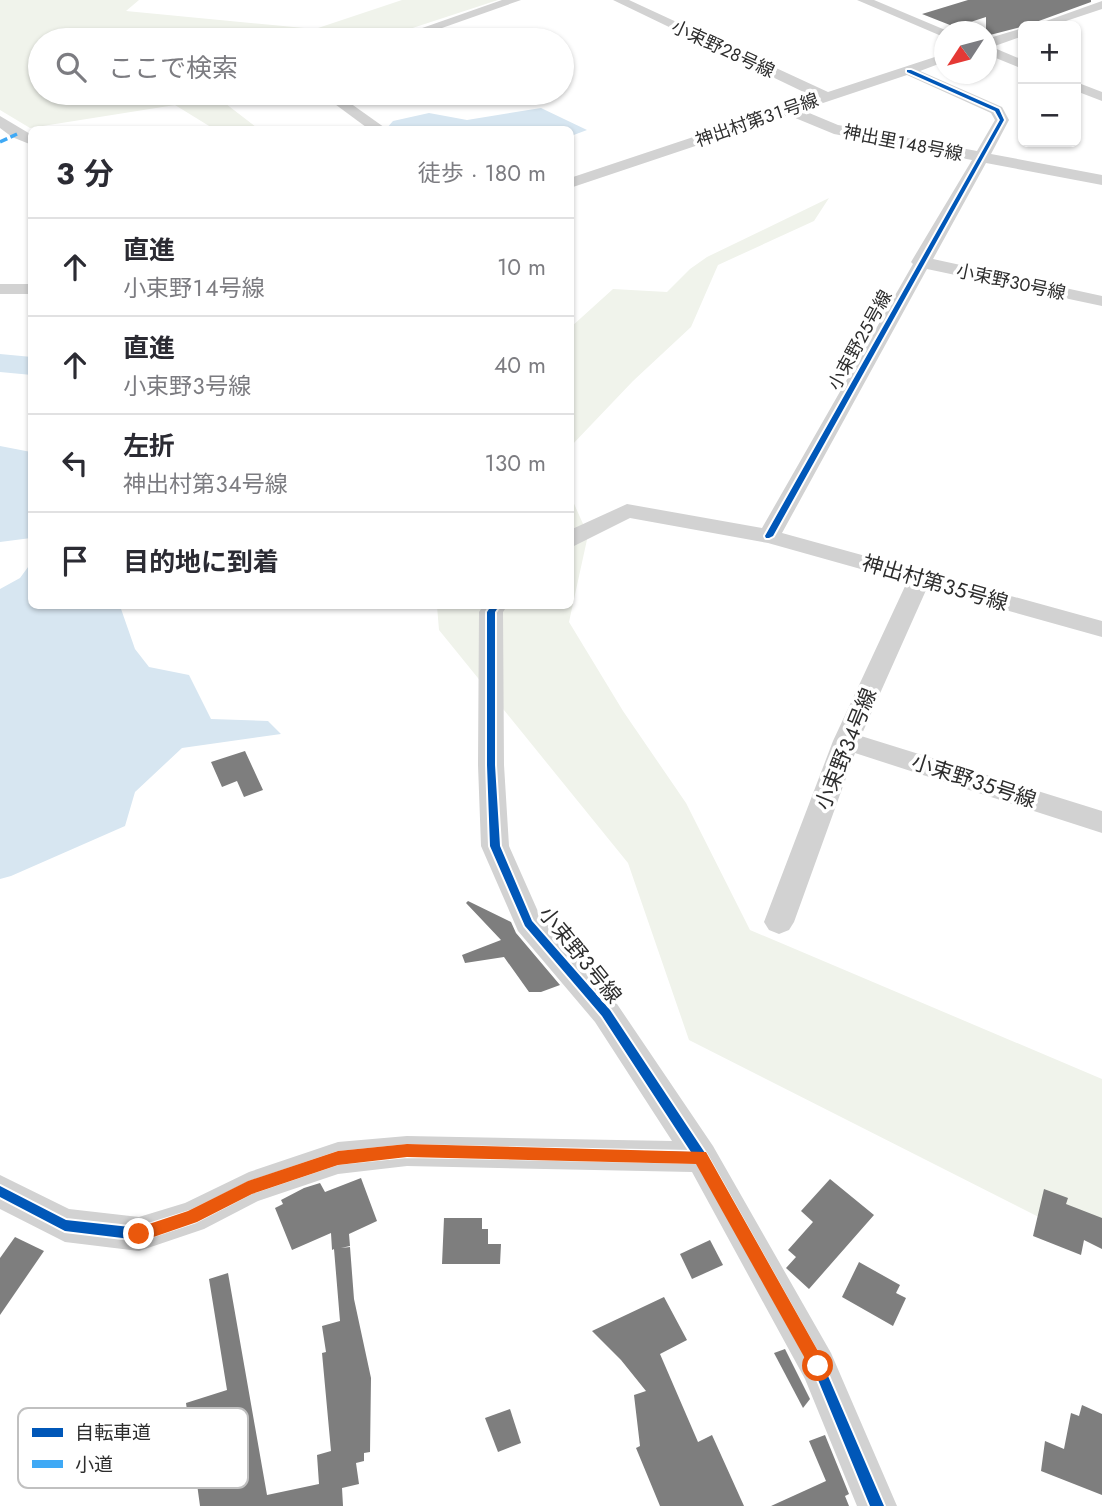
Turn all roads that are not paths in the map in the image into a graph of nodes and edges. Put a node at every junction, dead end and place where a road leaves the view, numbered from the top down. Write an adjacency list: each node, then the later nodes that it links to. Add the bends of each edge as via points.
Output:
1 (515, 0): 6 (street)
2 (619, 0): 15 (street, 小束野２８号線)
3 (863, 0): 7 (street)
4 (1102, 5): 5 (street)
5 (1054, 21)
6 (431, 28)
7 (934, 28)
8 (1018, 34): 9 (street)
9 (997, 40)
10 (997, 54): 12 (street)
11 (934, 62): 13 (street, 神出村第３１号線)
12 (1018, 63)
13 (909, 71): 15 (street, 神出村第３１号線); 22 (street, 小束野２５号線, via 997,110 1002,120)
14 (1081, 88): 16 (street)
15 (827, 97): 18 (street, 神出村第３１号線)
16 (1102, 97)
17 (345, 105): 20 (street)
18 (789, 110): 22 (street, 神出里１４８号線, via 834,130); 24 (street, 神出村第３１号線)
19 (0, 120): 21 (street)
20 (375, 126)
21 (24, 137)
22 (979, 159): 23 (street); 25 (street, 小束野２５号線)
23 (1102, 180)
24 (574, 182)
25 (920, 262): 28 (street, 小束野３０号線); 29 (street, 小束野２５号線)
26 (0, 289): 27 (street)
27 (28, 289)
28 (1102, 301)
29 (769, 536): 30 (street, via 627,511); 31 (street, 神出村第３５号線)
30 (574, 538)
31 (920, 578): 33 (street, 神出村第３５号線); 34 (street, 小束野３４号線)
32 (493, 609): 37 (street, 小束野３号線, via 495,846 528,923 606,1013)
33 (1102, 629)
34 (846, 741): 35 (street, 小束野３５号線); 36 (street, 小束野３４号線)
35 (1102, 822)
36 (779, 922)
37 (701, 1157): 38 (street, via 407,1151 338,1158 248,1188 192,1217 139,1234 65,1225); 39 (street, 小束野３号線, via 818,1366)
38 (0, 1191)
39 (877, 1506)

